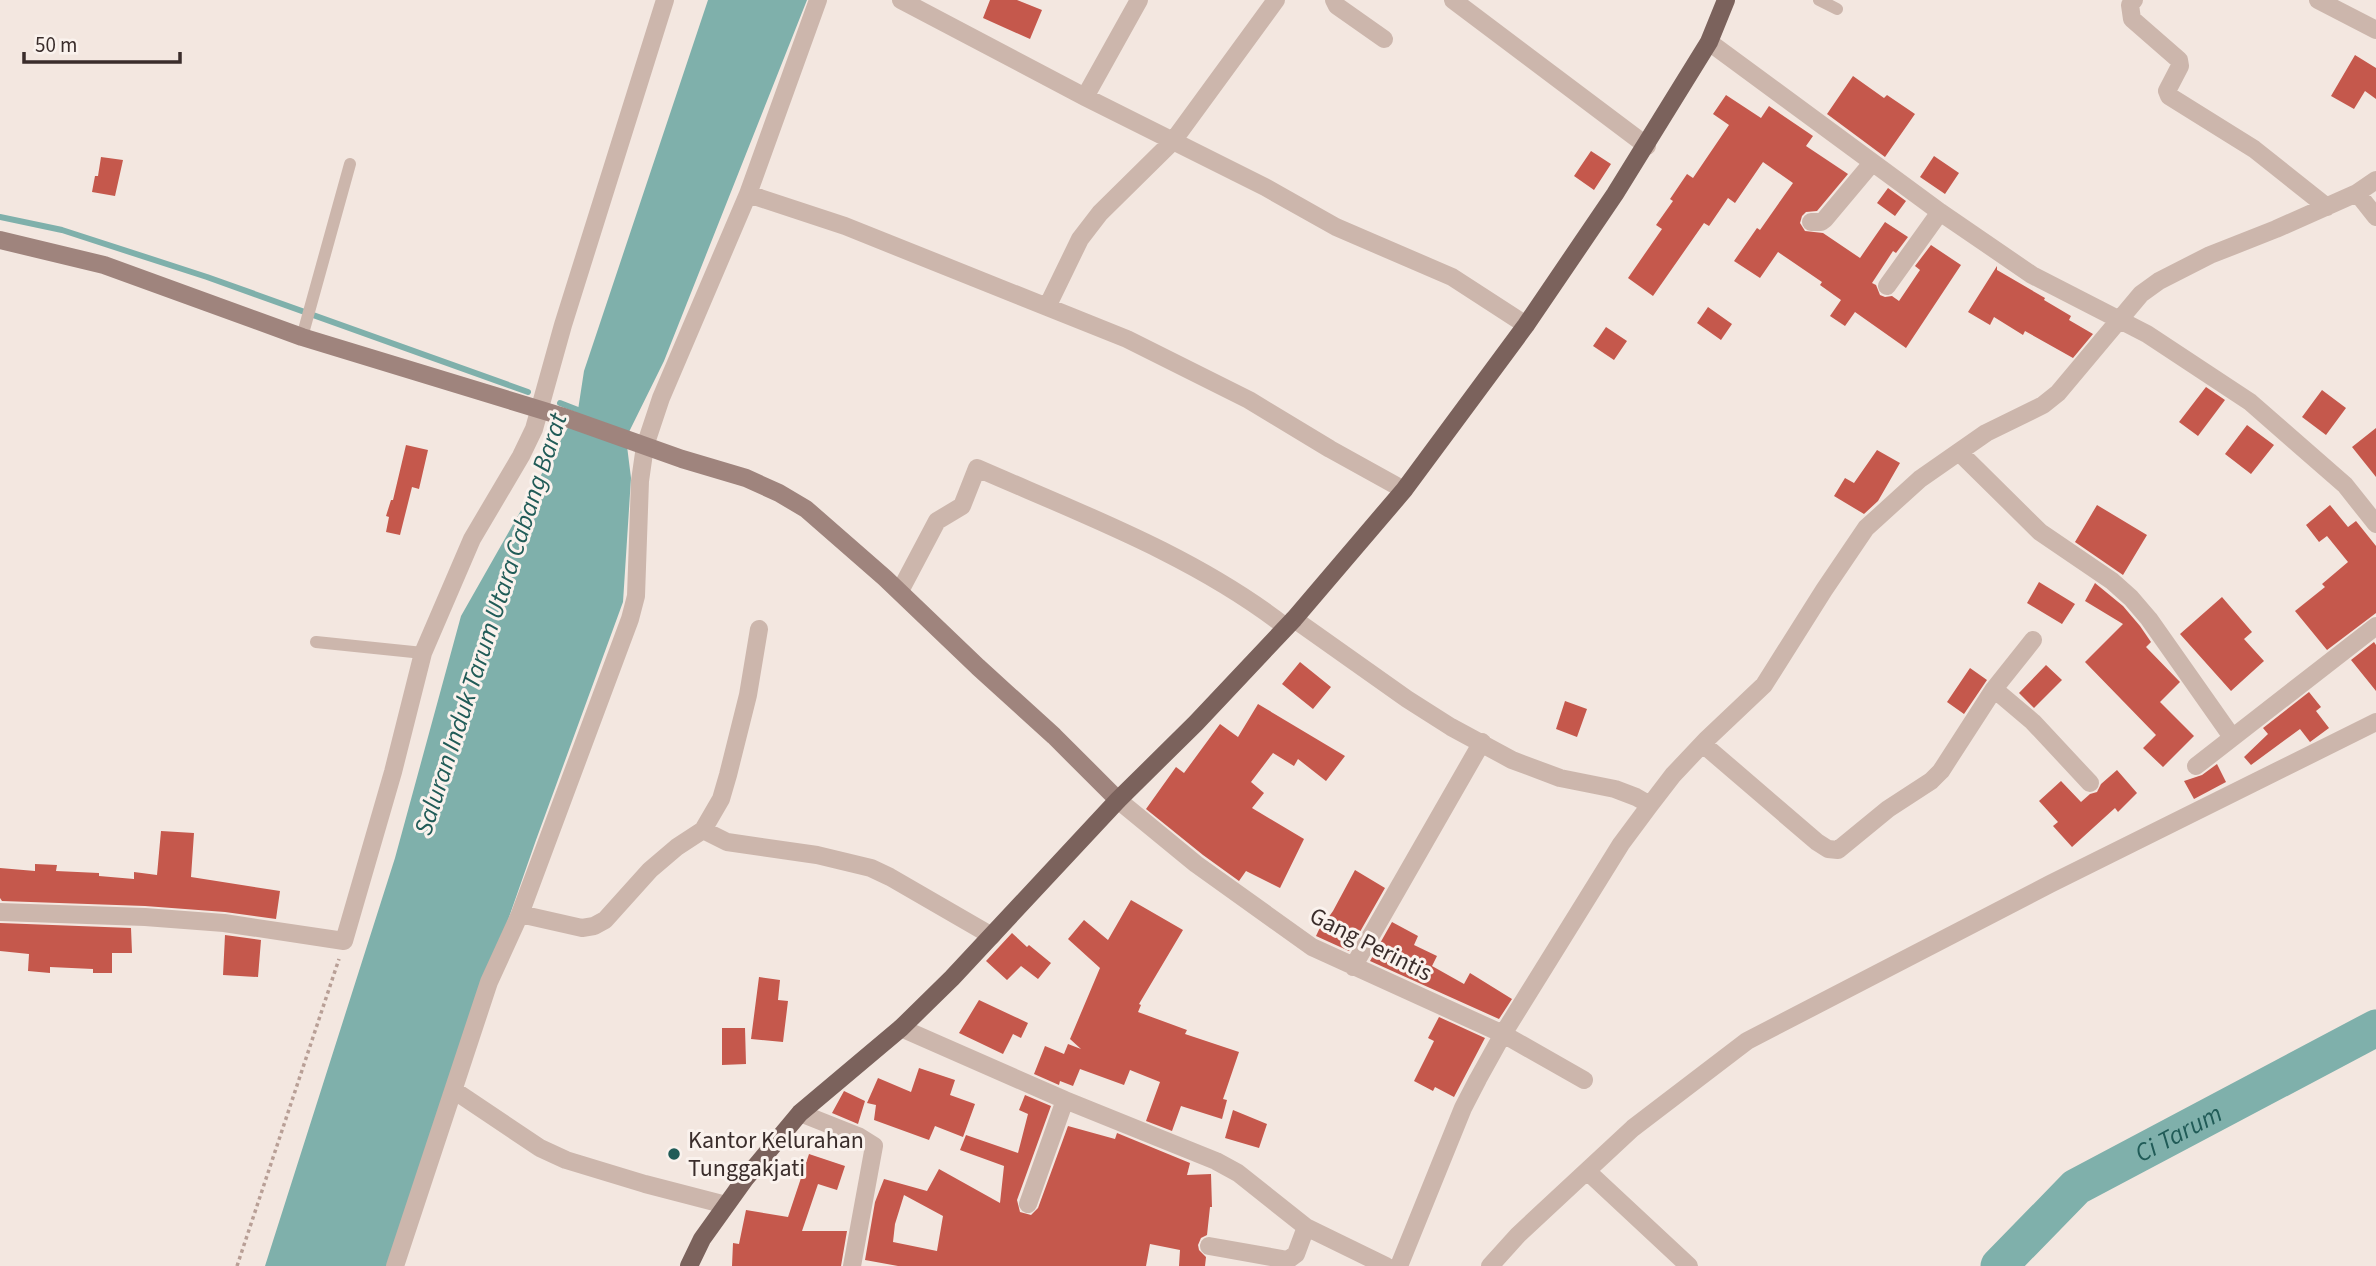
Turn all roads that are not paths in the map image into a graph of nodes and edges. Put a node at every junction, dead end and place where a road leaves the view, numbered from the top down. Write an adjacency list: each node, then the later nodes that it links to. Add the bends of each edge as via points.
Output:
1 (665, 0): 34 (street, via 563,324)
2 (818, 0): 23 (street)
3 (901, 0): 16 (street)
4 (1276, 0): 17 (street)
5 (1334, 0): 14 (street)
6 (1453, 0): 18 (street)
7 (1726, 0): 15 (main road)
8 (1819, 0): 12 (lane)
9 (2134, 0): 24 (street, via 2132,19 2179,60 2169,96 2254,149)
10 (2318, 0): 13 (street)
11 (1131, 3): 16 (street)
12 (1837, 9)
13 (2376, 30)
14 (1384, 39)
15 (1709, 42): 18 (main road); 19 (street)
16 (1085, 97): 17 (street)
17 (1174, 141): 30 (street, via 1100,213 1080,239); 32 (street, via 1336,227 1452,277)
18 (1647, 146): 32 (main road)
19 (1872, 163): 25 (street); 27 (street, via 1825,219)
20 (350, 164): 33 (lane)
21 (2376, 180): 22 (street)
22 (2357, 193): 24 (street); 26 (street)
23 (748, 194): 30 (street, via 845,226); 35 (street)
24 (2327, 207): 31 (street, via 2159,281)
25 (1940, 212): 29 (street); 31 (street, via 2032,275)
26 (2376, 217)
27 (1811, 222)
28 (0, 240): 33 (street, via 104,265)
29 (1886, 286)
30 (1047, 307): 37 (street, via 1127,339 1249,400)
31 (2118, 320): 36 (street, via 2058,393); 38 (street, via 2250,402 2345,485)
32 (1526, 325): 37 (main road)
33 (304, 331): 34 (street)
34 (541, 410): 35 (street); 45 (street, via 521,456 472,539)
35 (645, 446): 39 (street, via 779,492 806,509); 57 (street, via 636,596 630,619)
36 (1959, 453): 48 (street, via 2040,532 2131,598); 50 (street, via 1920,479 1866,528 1764,685)
37 (1404, 490): 40 (main road)
38 (2376, 524)
39 (900, 592): 40 (street, via 937,520 962,506 978,468 1099,519); 53 (street)
40 (1290, 623): 49 (street, via 1451,727); 53 (main road)
41 (2376, 626): 48 (street)
42 (759, 629): 55 (street, via 728,775 721,799)
43 (2034, 640): 46 (street)
44 (316, 642): 45 (lane)
45 (423, 653): 56 (street, via 344,941 224,923)
46 (1994, 689): 50 (street, via 1941,771 1838,850 1817,842); 52 (street, via 2033,722)
47 (2376, 723): 66 (street, via 1747,1041 1633,1128)
48 (2232, 737): 51 (street)
49 (1482, 742): 54 (street, via 1534,769 1615,789); 59 (street)
50 (1704, 745): 54 (street)
51 (2196, 766)
52 (2090, 783)
53 (1118, 800): 58 (main road); 59 (street, Gang Perintis, via 1196,864 1312,947)
54 (1650, 805): 61 (street)
55 (703, 830): 57 (street, via 659,862 594,926 582,928); 58 (street, via 727,842 871,868)
56 (0, 912)
57 (520, 914): 63 (street, via 489,982)
58 (992, 936): 60 (main road)
59 (1353, 967): 61 (street, Gang Perintis)
60 (901, 1028): 64 (street); 65 (main road)
61 (1503, 1034): 62 (street, Gang Perintis); 75 (street, via 1463,1108)
62 (1584, 1080)
63 (455, 1091): 67 (street, via 540,1148 566,1160); 71 (street)
64 (1065, 1100): 68 (street); 69 (street, via 1216,1161)
65 (800, 1113): 67 (main road); 73 (street, via 874,1146)
66 (1587, 1171): 76 (street); 77 (street)
67 (726, 1205): 72 (main road)
68 (1028, 1205)
69 (1306, 1227): 70 (street, via 1296,1254 1288,1260); 74 (street)
70 (1209, 1246)
71 (395, 1266)
72 (689, 1266)
73 (852, 1266)
74 (1387, 1266)
75 (1399, 1266)
76 (1490, 1266)
77 (1689, 1266)

